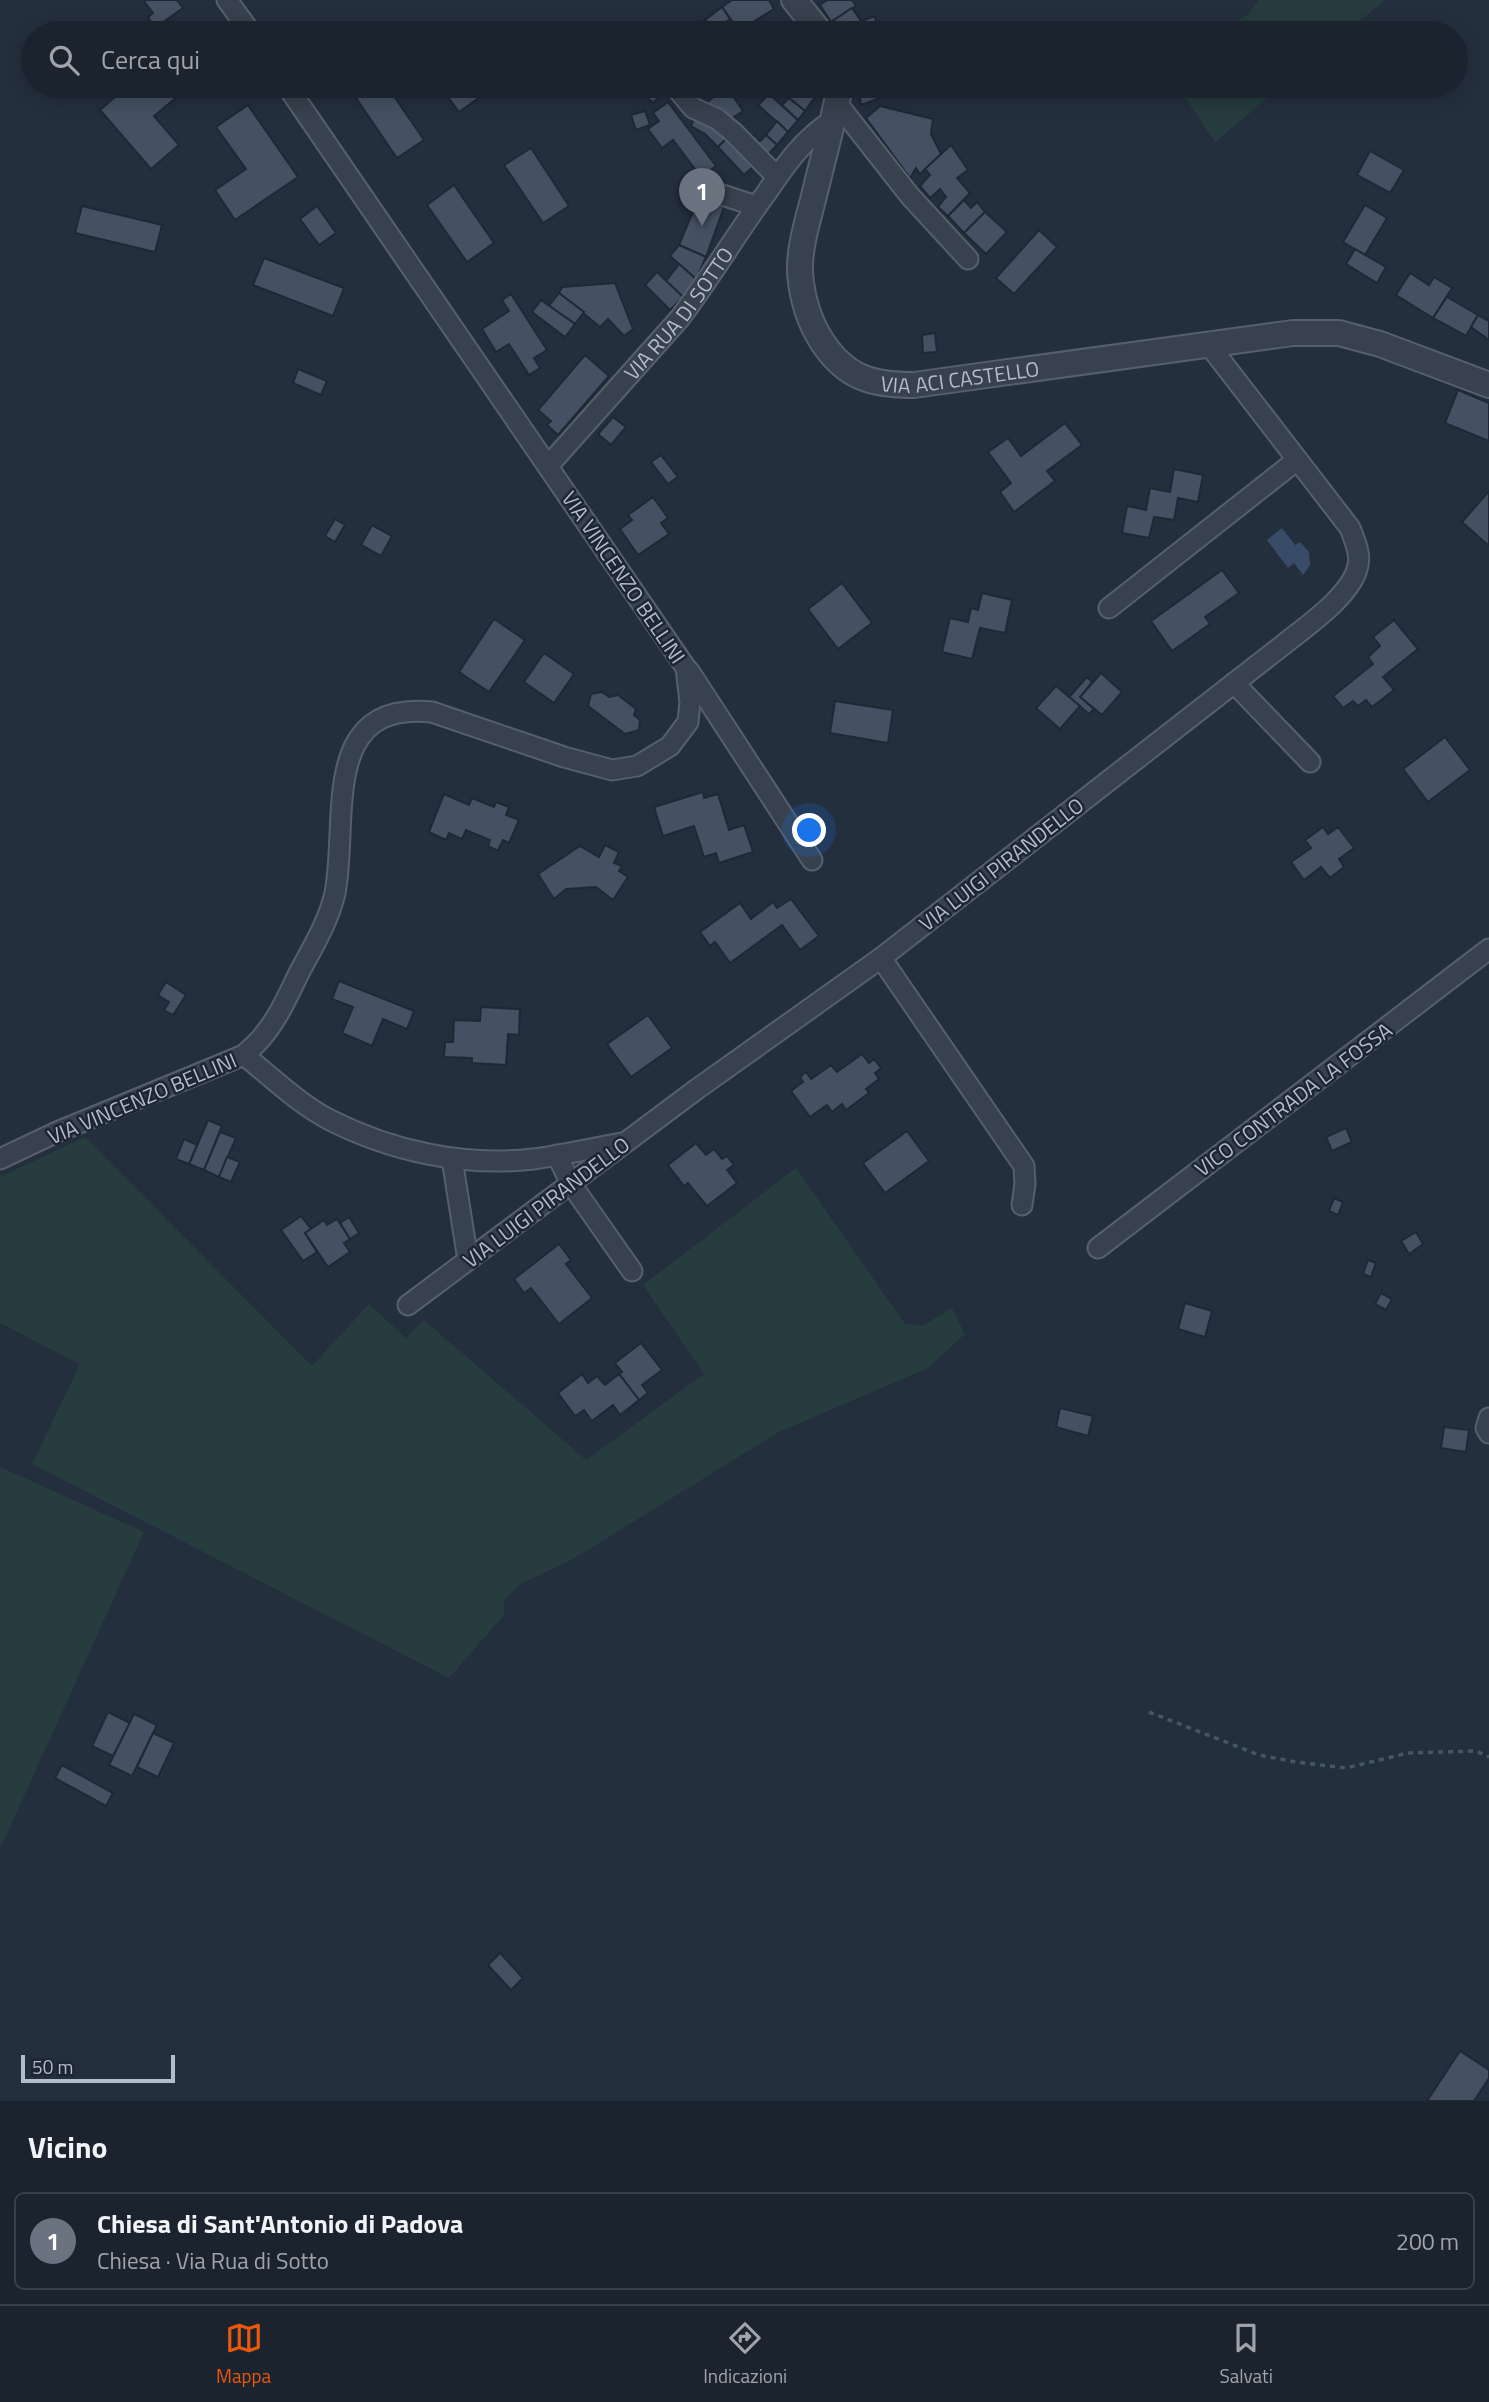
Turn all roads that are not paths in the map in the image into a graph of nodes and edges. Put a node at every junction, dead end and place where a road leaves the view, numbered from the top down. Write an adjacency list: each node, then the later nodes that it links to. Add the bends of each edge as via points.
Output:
1 (228, 0): 3 (street)
2 (804, 3): 4 (street)
3 (243, 21)
4 (814, 21)
5 (295, 98): 15 (street, VIA VINCENZO BELLINI)
6 (685, 98): 8 (street, via 734,133)
7 (837, 103): 8 (street, VIA RUA DI SOTTO); 11 (street, via 910,196); 12 (street, VIA ACI CASTELLO, via 804,233 800,270 809,318 832,356 849,370 884,385 914,385)
8 (777, 177): 10 (street, VIA RUA DI SOTTO)
9 (707, 190): 10 (street)
10 (756, 206): 15 (street, VIA RUA DI SOTTO, via 680,318)
11 (968, 259)
12 (1209, 345): 13 (street, VIA ACI CASTELLO, via 1293,333 1339,333); 14 (street, VIA LUIGI PIRANDELLO)
13 (1489, 385)
14 (1297, 460): 16 (street); 18 (street, VIA LUIGI PIRANDELLO, via 1350,528 1359,565 1352,583 1332,603)
15 (548, 466): 17 (street, VIA VINCENZO BELLINI)
16 (1109, 608)
17 (686, 667): 20 (street); 23 (street, VIA VINCENZO BELLINI, via 688,722 670,746 637,766 612,770 432,712 409,709 385,715 367,727 346,769 336,884 321,932 277,1017)
18 (1234, 683): 19 (street); 22 (street, VIA LUIGI PIRANDELLO)
19 (1310, 762)
20 (812, 860)
21 (1489, 949): 30 (street, VICO CONTRADA LA FOSSA)
22 (881, 958): 24 (street, VIA LUIGI PIRANDELLO); 29 (street, via 1024,1167)
23 (244, 1055): 26 (street, via 327,1119 366,1136); 27 (street, VIA VINCENZO BELLINI)
24 (626, 1142): 25 (street); 28 (street, VIA LUIGI PIRANDELLO)
25 (557, 1155): 26 (street); 28 (street)
26 (452, 1159): 31 (street)
27 (0, 1160)
28 (570, 1184): 31 (street, VIA LUIGI PIRANDELLO); 32 (street)
29 (1021, 1205)
30 (1098, 1248)
31 (468, 1260): 33 (street, VIA LUIGI PIRANDELLO)
32 (632, 1271)
33 (408, 1305)
34 (1489, 1418): 35 (street)
35 (1489, 1433)

